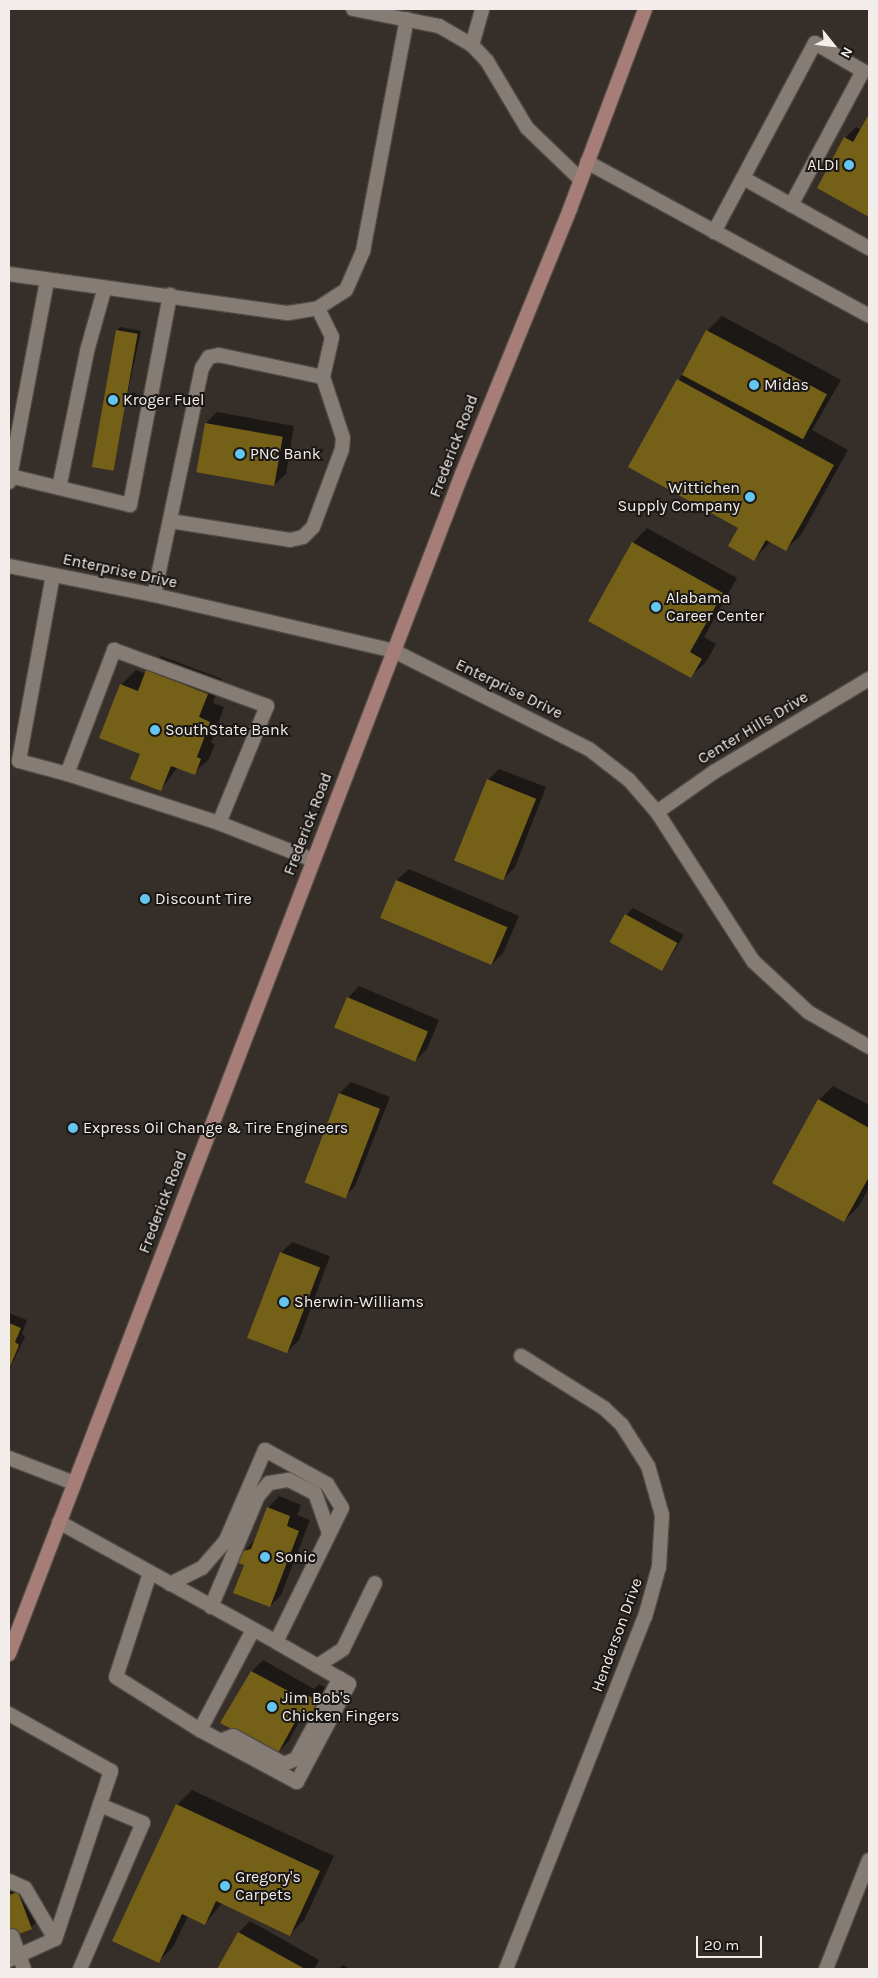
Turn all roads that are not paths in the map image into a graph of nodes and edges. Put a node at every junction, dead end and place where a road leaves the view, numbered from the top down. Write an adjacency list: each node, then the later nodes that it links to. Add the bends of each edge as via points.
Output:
1 (353, 9): 4 (street)
2 (482, 9): 5 (street)
3 (645, 9): 6 (main road, Frederick Road)
4 (407, 19): 5 (street, via 439,26); 16 (street, via 363,251 346,290)
5 (472, 45): 8 (street, via 486,61 527,128)
6 (587, 162): 8 (main road, Frederick Road); 10 (street)
7 (743, 178): 9 (street); 9 (street, via 815,43 863,71); 10 (street)
8 (581, 180): 25 (main road, Frederick Road)
9 (791, 205): 11 (street)
10 (714, 232): 17 (street)
11 (869, 248)
12 (9, 274): 13 (street)
13 (48, 280): 14 (street); 19 (street)
14 (105, 287): 15 (street); 20 (street, via 87,351)
15 (170, 295): 16 (street, via 288,313); 20 (street, via 130,505)
16 (318, 308): 18 (street, via 332,337)
17 (869, 316)
18 (323, 377): 21 (street, via 209,356 202,368); 21 (street, via 343,438 342,449 313,527 303,537 290,540)
19 (9, 479): 20 (street)
20 (58, 488)
21 (170, 521): 24 (street)
22 (9, 566): 23 (street, Enterprise Drive)
23 (53, 575): 24 (street, Enterprise Drive); 27 (street, via 19,760)
24 (154, 595): 25 (street, Enterprise Drive)
25 (394, 651): 28 (street, Enterprise Drive, via 589,749 629,780); 30 (main road, Frederick Road)
26 (869, 679): 28 (street, Center Hills Drive, via 714,772)
27 (67, 774): 29 (street); 29 (street, via 114,650 267,706)
28 (657, 812): 31 (street, Enterprise Drive, via 753,961 808,1012)
29 (219, 823): 30 (street)
30 (313, 860): 34 (main road, Frederick Road)
31 (869, 1047)
32 (521, 1356): 57 (street, Henderson Drive, via 604,1408 622,1425 648,1466 662,1515 659,1567 645,1618)
33 (9, 1458): 34 (street)
34 (74, 1483): 35 (main road, Frederick Road)
35 (59, 1522): 37 (street); 43 (main road, Frederick Road)
36 (329, 1533): 38 (street, via 342,1508 327,1484 265,1450 226,1540 202,1568); 40 (street, via 314,1493 289,1480 269,1482 258,1496); 42 (street)
37 (150, 1573): 38 (street); 47 (street, via 116,1677)
38 (170, 1584): 40 (street)
39 (375, 1584): 44 (street, via 343,1649)
40 (211, 1607): 41 (street)
41 (253, 1630): 42 (street); 47 (street)
42 (276, 1642): 44 (street)
43 (9, 1654)
44 (317, 1666): 45 (street)
45 (345, 1681): 48 (street, via 296,1759 284,1764 233,1736); 48 (street, via 297,1782)
46 (9, 1714): 49 (street, via 111,1771)
47 (200, 1730): 48 (street)
48 (220, 1741)
49 (100, 1805): 53 (street); 56 (street, via 143,1823)
50 (869, 1860): 58 (street)
51 (9, 1881): 53 (street, via 25,1888)
52 (12, 1936): 54 (street)
53 (55, 1939): 54 (street)
54 (15, 1958): 55 (street)
55 (24, 1969)
56 (80, 1969)
57 (506, 1969)
58 (826, 1969)

